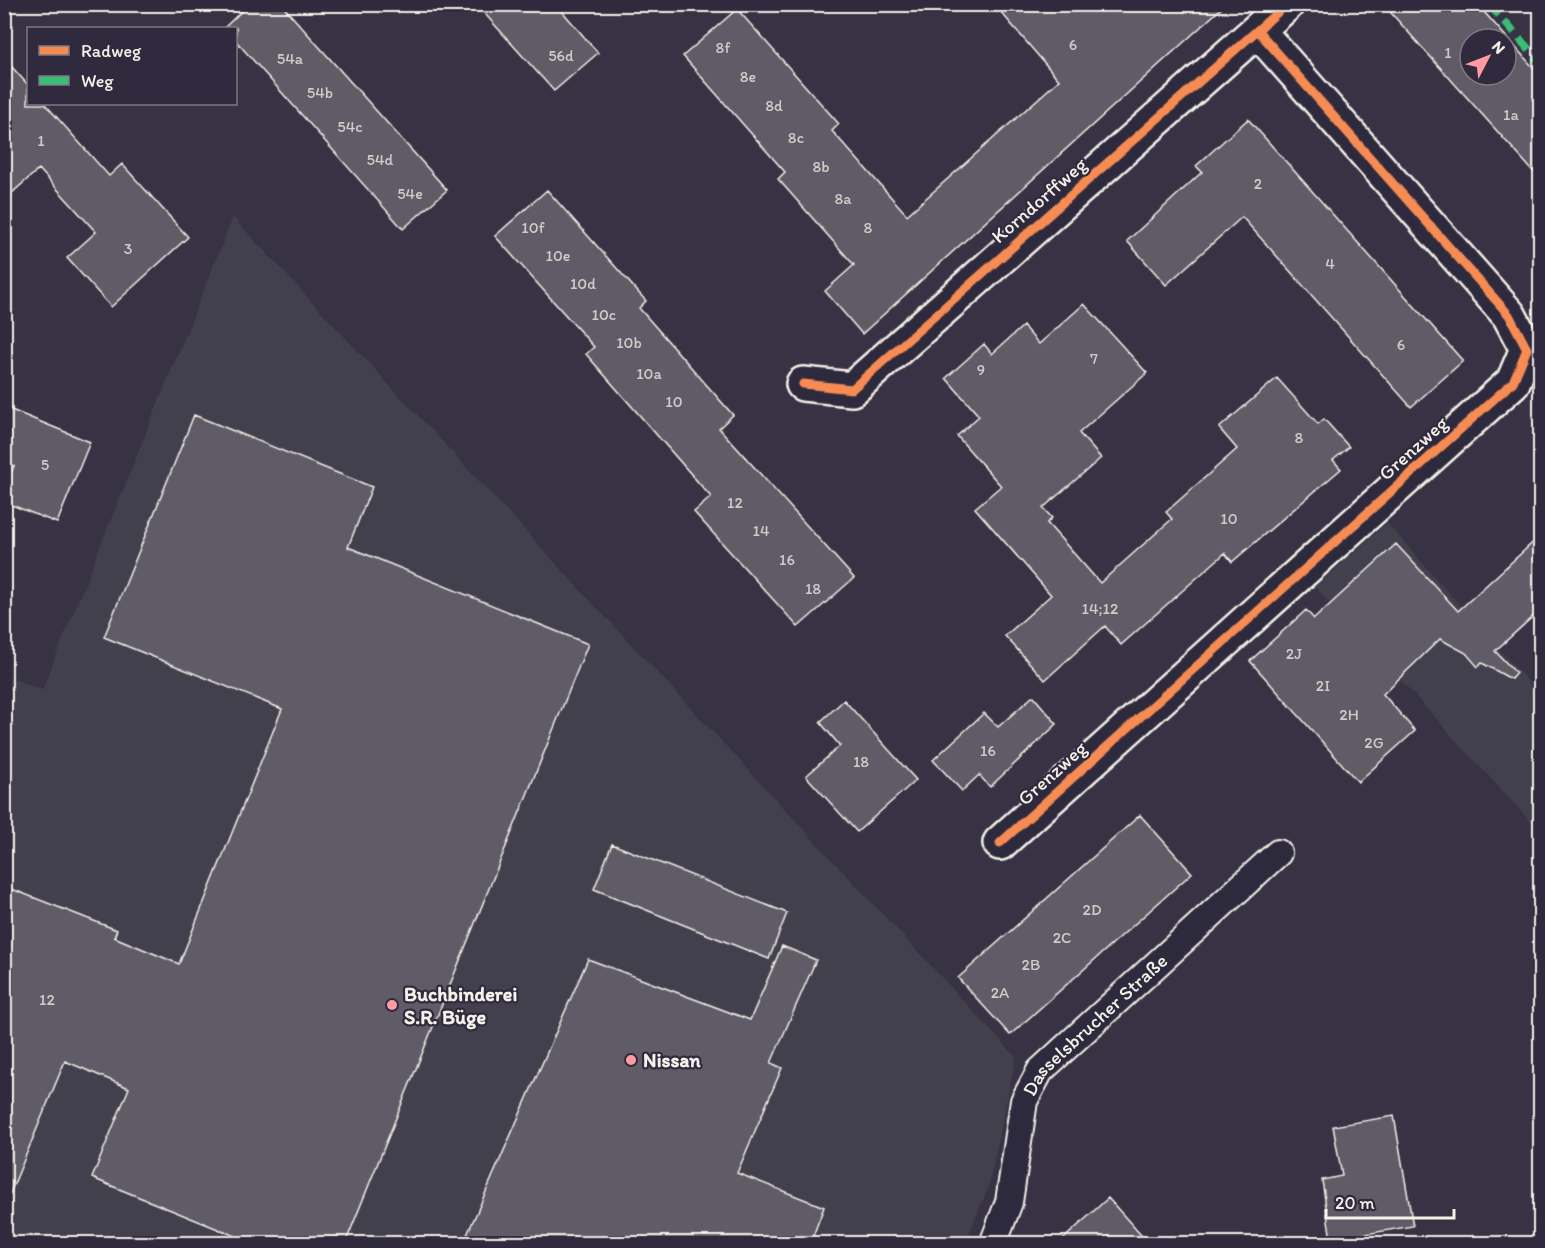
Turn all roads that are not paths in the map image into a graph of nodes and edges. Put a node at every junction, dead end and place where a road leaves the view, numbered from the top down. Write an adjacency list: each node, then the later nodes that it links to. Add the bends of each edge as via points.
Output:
1 (1287, 4): 2 (street, Korndorffweg)
2 (1258, 31): 3 (street, Korndorffweg, via 852,389); 4 (street, Grenzweg, via 1509,315 1527,350 1513,382)
3 (803, 384)
4 (1000, 843)
5 (1278, 853): 6 (lane, Dasselsbrucher Straße, via 1040,1071 1024,1101 1009,1202)
6 (993, 1244)

